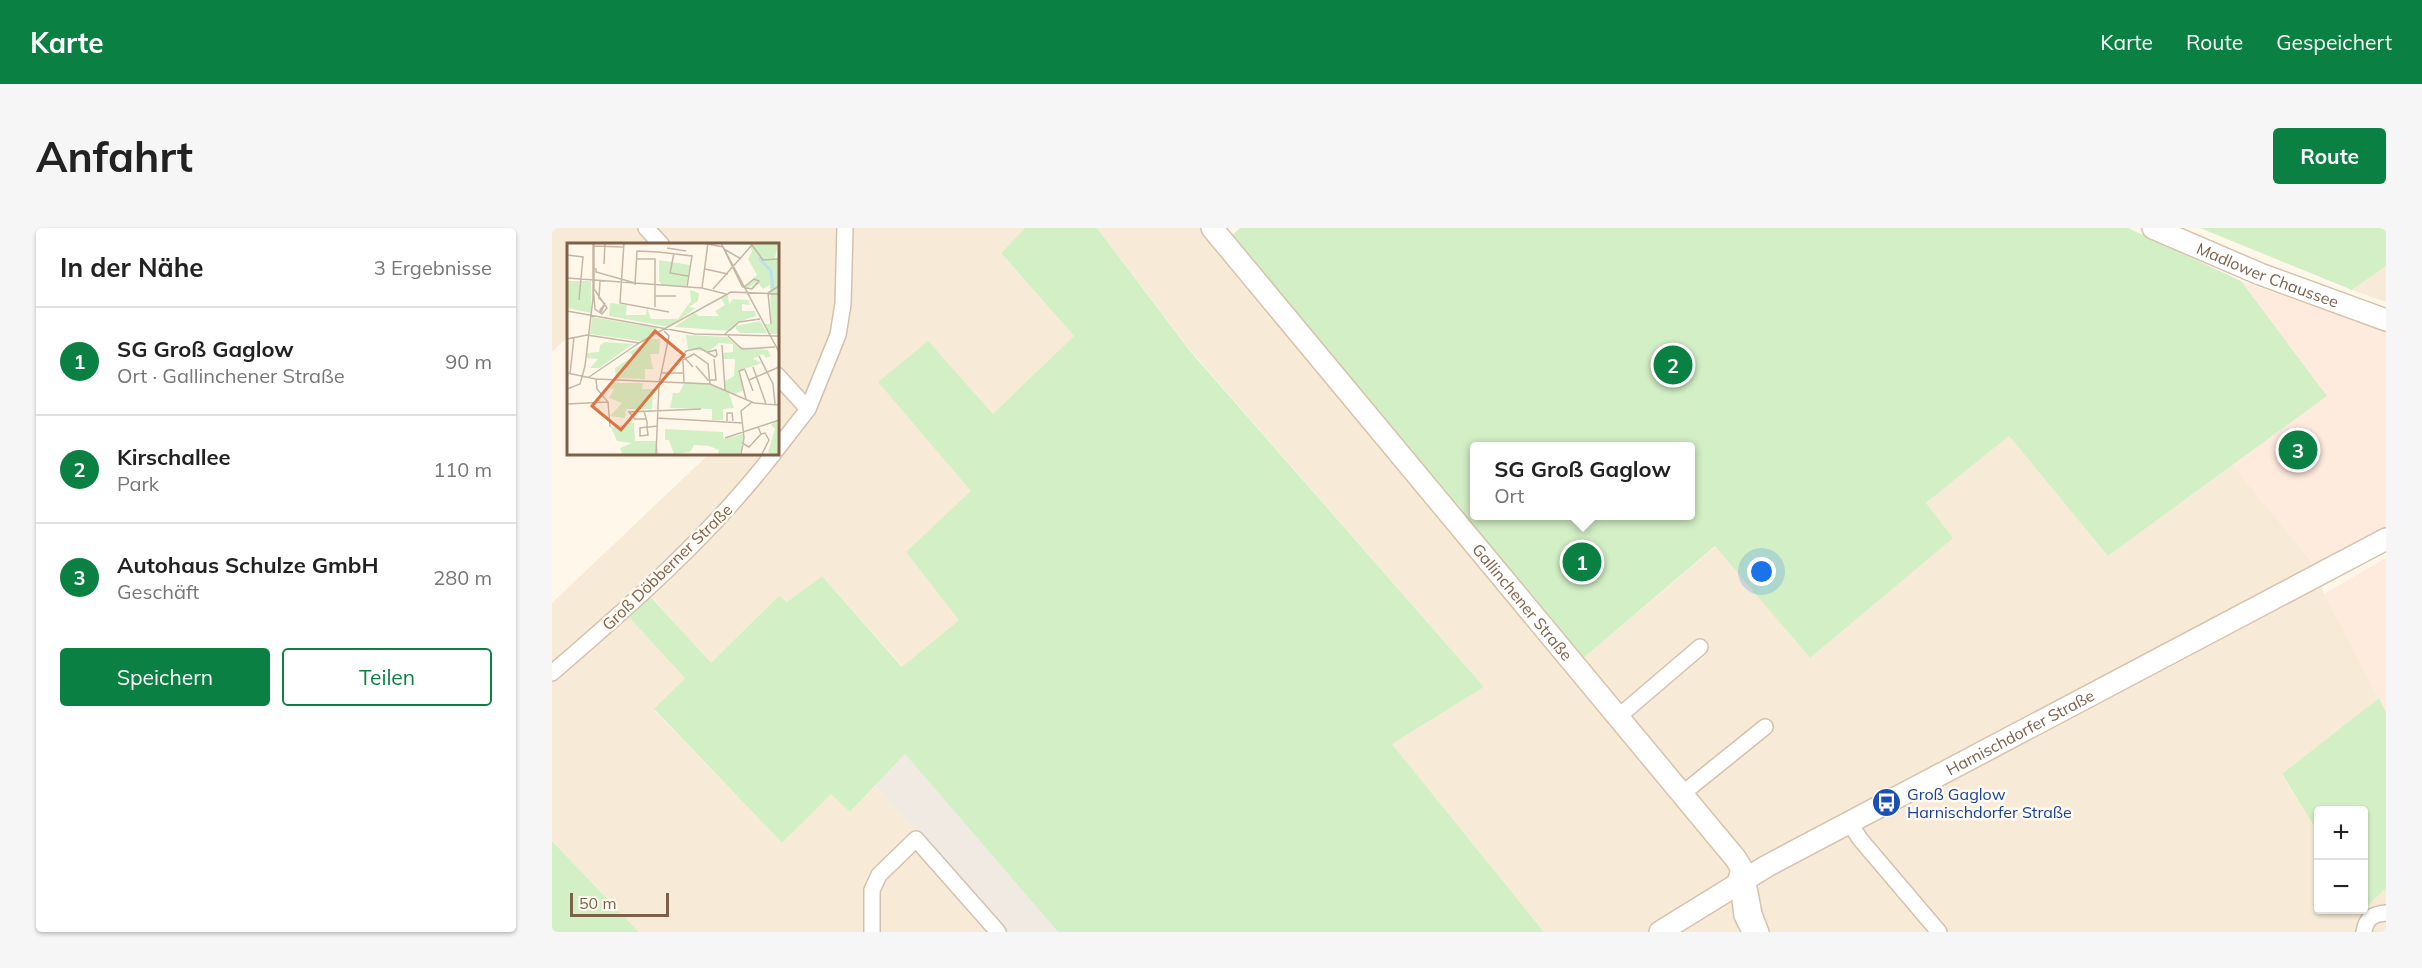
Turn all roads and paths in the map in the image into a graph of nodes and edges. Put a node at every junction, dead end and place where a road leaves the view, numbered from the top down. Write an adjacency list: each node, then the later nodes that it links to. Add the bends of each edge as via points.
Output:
1 (645, 228): 5 (street)
2 (846, 228): 8 (street, via 838,335)
3 (1212, 228): 14 (street, Gallinchener Straße)
4 (2152, 228): 6 (street, Madlower Chaussee, via 2259,274)
5 (660, 243)
6 (2386, 320)
7 (778, 376): 8 (street)
8 (808, 409): 9 (street)
9 (778, 448)
10 (773, 454): 13 (street, Groß Döbberner Straße, via 745,491 646,591)
11 (2386, 539): 17 (street, Harnischdorfer Straße)
12 (1700, 647): 14 (street)
13 (552, 673)
14 (1618, 717): 16 (street, Gallinchener Straße)
15 (1765, 728): 16 (street)
16 (1682, 794): 18 (street, Gallinchener Straße)
17 (1849, 822): 18 (street, Harnischdorfer Straße); 26 (street)
18 (1742, 874): 23 (street, Harnischdorfer Straße); 24 (street, via 1742,916); 25 (street)
19 (2386, 913): 20 (street, via 2373,915)
20 (2365, 928)
21 (872, 932): 22 (street, via 872,890 879,875 916,839)
22 (998, 932)
23 (1660, 932)
24 (1750, 932)
25 (1761, 932)
26 (1939, 932)

